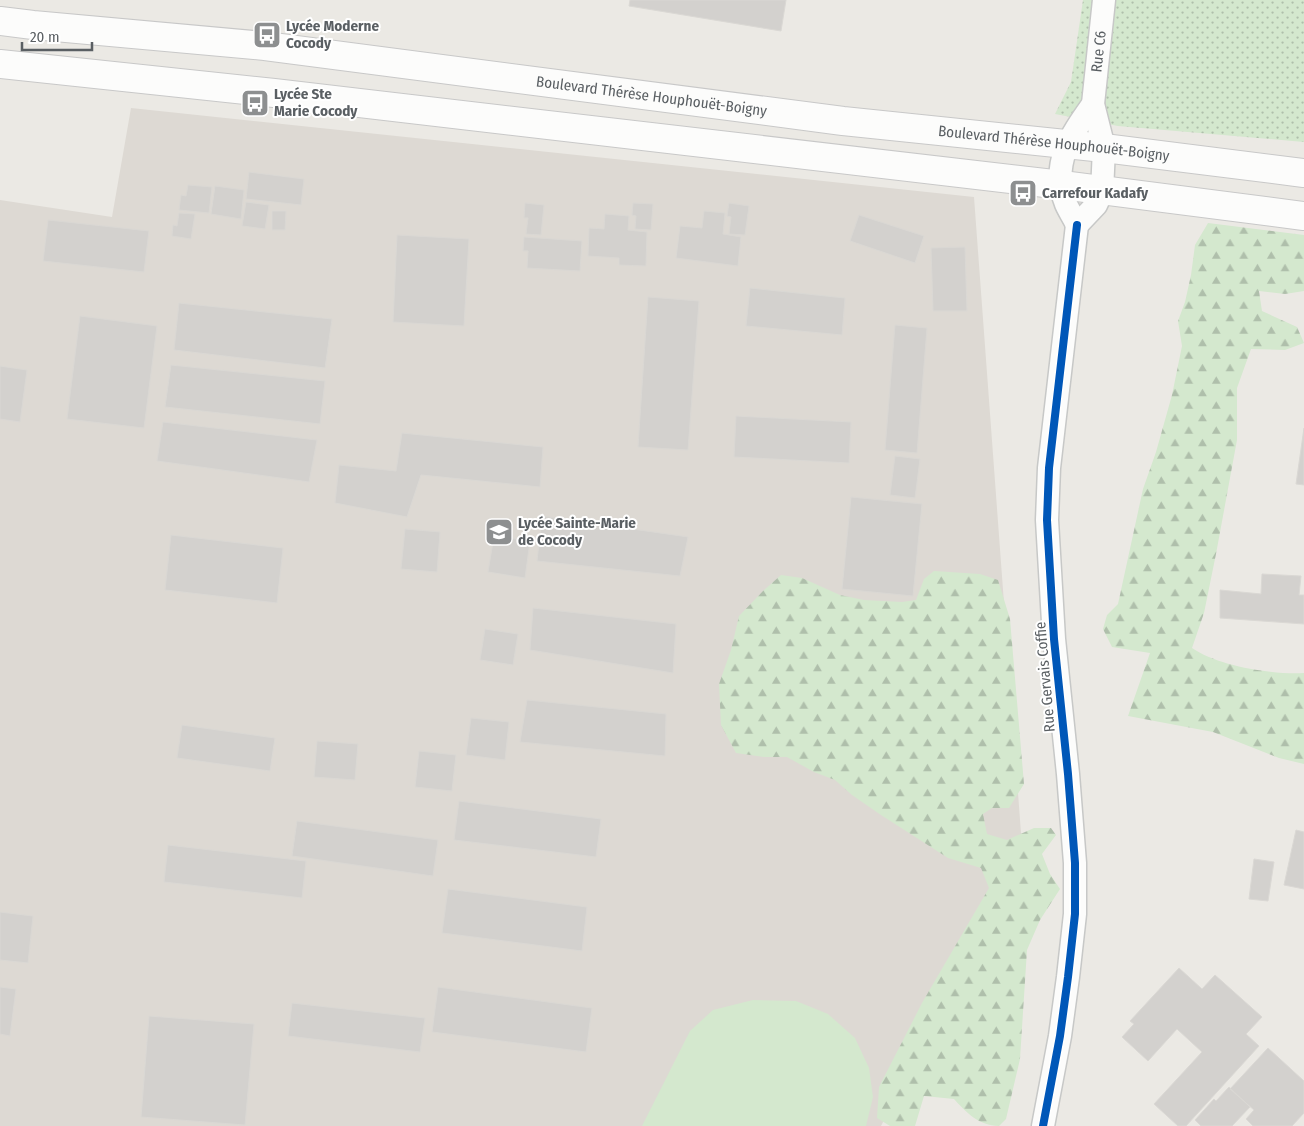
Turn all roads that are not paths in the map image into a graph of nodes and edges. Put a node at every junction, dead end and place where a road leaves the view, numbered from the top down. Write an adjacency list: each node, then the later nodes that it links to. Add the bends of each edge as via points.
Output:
1 (1104, 0): 4 (street, Rue C6)
2 (0, 20): 5 (main road, Boulevard Thérèse Houphouët-Boigny, via 33,26 265,46 843,121)
3 (0, 64): 8 (main road)
4 (1093, 104): 5 (street, Rue C6); 6 (street, Rue C6)
5 (1067, 144): 6 (main road, Boulevard Thérèse Houphouët-Boigny); 8 (street)
6 (1104, 148): 7 (main road, Boulevard Thérèse Houphouët-Boigny); 9 (street, Rue C6)
7 (1304, 173)
8 (1062, 185): 9 (main road); 11 (street, via 1066,204)
9 (1102, 192): 10 (main road); 11 (street, via 1096,205)
10 (1304, 216)
11 (1077, 225): 12 (street, Rue Gervais Coffie, via 1049,468 1047,520 1054,640 1075,863 1075,914 1060,1036)
12 (1043, 1126)

